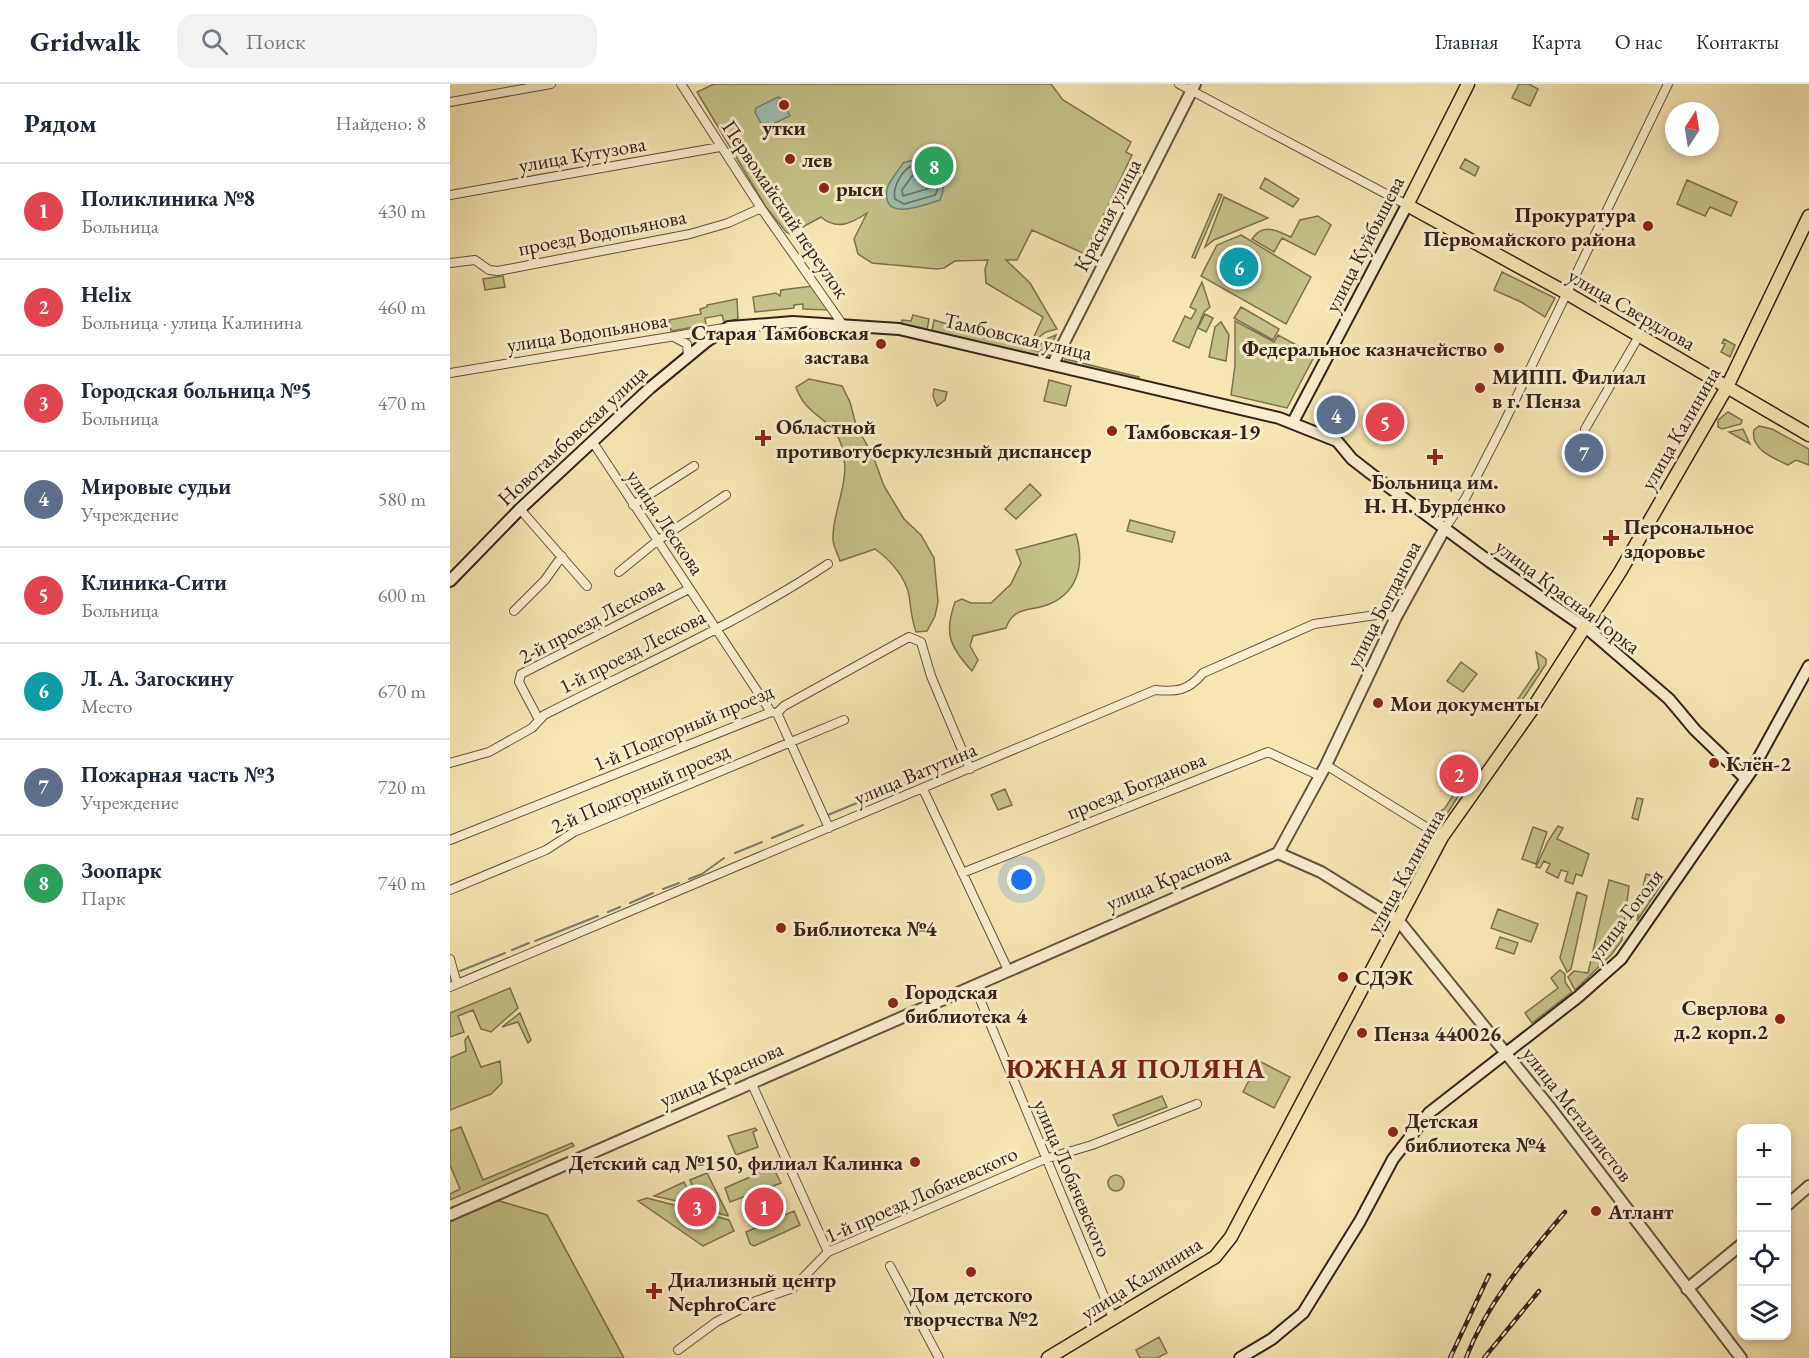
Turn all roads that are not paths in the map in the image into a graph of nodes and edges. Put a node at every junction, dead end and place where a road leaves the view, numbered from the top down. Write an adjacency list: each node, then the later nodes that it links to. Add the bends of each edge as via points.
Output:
1 (551, 84): 7 (street)
2 (681, 84): 8 (street, Первомайский переулок)
3 (1179, 84): 6 (street, улица Свердлова)
4 (1468, 84): 10 (main road, улица Куйбышева)
5 (1668, 84): 14 (street, улица Богданова)
6 (1193, 87): 10 (street, улица Свердлова); 20 (main road, Красная улица)
7 (450, 102)
8 (720, 147): 9 (street, улица Кутузова); 11 (street, Первомайский переулок)
9 (450, 195)
10 (1407, 205): 14 (main road, улица Свердлова); 23 (main road, улица Куйбышева)
11 (761, 208): 13 (street, проезд Водопьянова, via 690,234 498,271 475,260); 15 (street, Первомайский переулок)
12 (1809, 216): 22 (main road, улица Калинина)
13 (450, 263)
14 (1566, 293): 17 (main road, улица Свердлова); 31 (street, улица Богданова, via 1465,499)
15 (843, 325): 16 (main road, Тамбовская улица, via 793,322); 20 (main road, Тамбовская улица, via 899,329)
16 (729, 327): 18 (street, улица Водопьянова); 19 (main road, Новотамбовская улица)
17 (1639, 336): 22 (main road, улица Свердлова); 24 (street)
18 (673, 337): 19 (street, via 687,344); 21 (street, улица Водопьянова)
19 (688, 357): 26 (main road, Новотамбовская улица)
20 (1053, 364): 23 (main road, Тамбовская улица)
21 (450, 373)
22 (1727, 387): 25 (main road, улица Свердлова); 41 (main road, улица Калинина)
23 (1293, 422): 31 (main road, улица Красная Горка, via 1337,441 1352,459)
24 (1585, 429)
25 (1809, 435)
26 (592, 441): 29 (street, улица Лескова); 30 (main road, Новотамбовская улица)
27 (694, 465): 29 (street)
28 (726, 495): 32 (street)
29 (633, 505): 32 (street, улица Лескова)
30 (520, 509): 33 (street); 36 (main road, Новотамбовская улица)
31 (1445, 528): 40 (main road, улица Богданова); 41 (main road, улица Красная Горка)
32 (657, 540): 35 (street); 38 (street, улица Лескова)
33 (562, 556): 37 (street); 39 (street)
34 (828, 564): 42 (street, 1-й проезд Лескова)
35 (619, 572)
36 (450, 580)
37 (587, 586)
38 (689, 589): 42 (street, улица Лескова); 45 (street, 2-й проезд Лескова, via 521,674 519,682)
39 (514, 611)
40 (1396, 617): 49 (main road, улица Богданова); 50 (street, улица Ватутина, via 1383,614 1314,624 1203,673 1193,685 1178,692 1155,690)
41 (1585, 627): 52 (main road, улица Красная Горка, via 1669,699); 55 (main road, улица Калинина)
42 (717, 629): 44 (street, улица Лескова); 45 (street, 1-й проезд Лескова)
43 (1809, 666): 52 (main road, улица Гоголя)
44 (774, 713): 47 (street, улица Лескова); 50 (street, 1-й Подгорный проезд, via 903,639 914,637 921,642); 56 (street, 1-й Подгорный проезд)
45 (539, 720): 48 (street, 1-й проезд Лескова, via 489,752)
46 (844, 720): 47 (street, 2-й Подгорный проезд)
47 (793, 743): 54 (street, улица Лескова); 59 (street, 2-й Подгорный проезд, via 584,828 546,850)
48 (450, 763)
49 (1326, 765): 51 (main road, улица Богданова); 55 (street)
50 (970, 769): 53 (street, улица Ватутина)
51 (1320, 776): 57 (main road, улица Богданова); 58 (street, проезд Богданова, via 1268,752)
52 (1746, 779): 65 (main road, улица Гоголя, via 1621,959)
53 (923, 789): 54 (street, улица Ватутина); 58 (street)
54 (829, 828): 64 (street, улица Ватутина)
55 (1442, 837): 60 (main road, улица Калинина)
56 (450, 840)
57 (1278, 853): 60 (main road, улица Металлистов, via 1321,872); 62 (main road, улица Краснова)
58 (962, 873): 62 (street)
59 (450, 891)
60 (1398, 920): 65 (main road, улица Металлистов); 76 (main road, улица Калинина, via 1231,1237 1215,1257)
61 (450, 958): 64 (street)
62 (1008, 970): 63 (main road, улица Краснова)
63 (974, 985): 66 (main road, улица Краснова); 68 (street, улица Лобачевского)
64 (454, 986)
65 (1505, 1052): 75 (main road, улица Металлистов); 80 (main road, улица Гоголя, via 1429,1113 1410,1134 1303,1313)
66 (751, 1082): 71 (main road, улица Краснова); 73 (street)
67 (1197, 1104): 68 (street, 1-й проезд Лобачевского)
68 (1045, 1159): 73 (street, 1-й проезд Лобачевского); 76 (street, улица Лобачевского)
69 (1809, 1186): 70 (main road)
70 (1791, 1202)
71 (450, 1215)
72 (1737, 1248): 75 (main road)
73 (828, 1251): 77 (street, 1-й проезд Лобачевского, via 793,1288 756,1301 716,1322)
74 (890, 1266): 78 (street)
75 (1687, 1289): 81 (main road, улица Металлистов)
76 (1113, 1318): 79 (main road, улица Калинина)
77 (678, 1350)
78 (939, 1358)
79 (1048, 1358)
80 (1240, 1358)
81 (1741, 1358)

